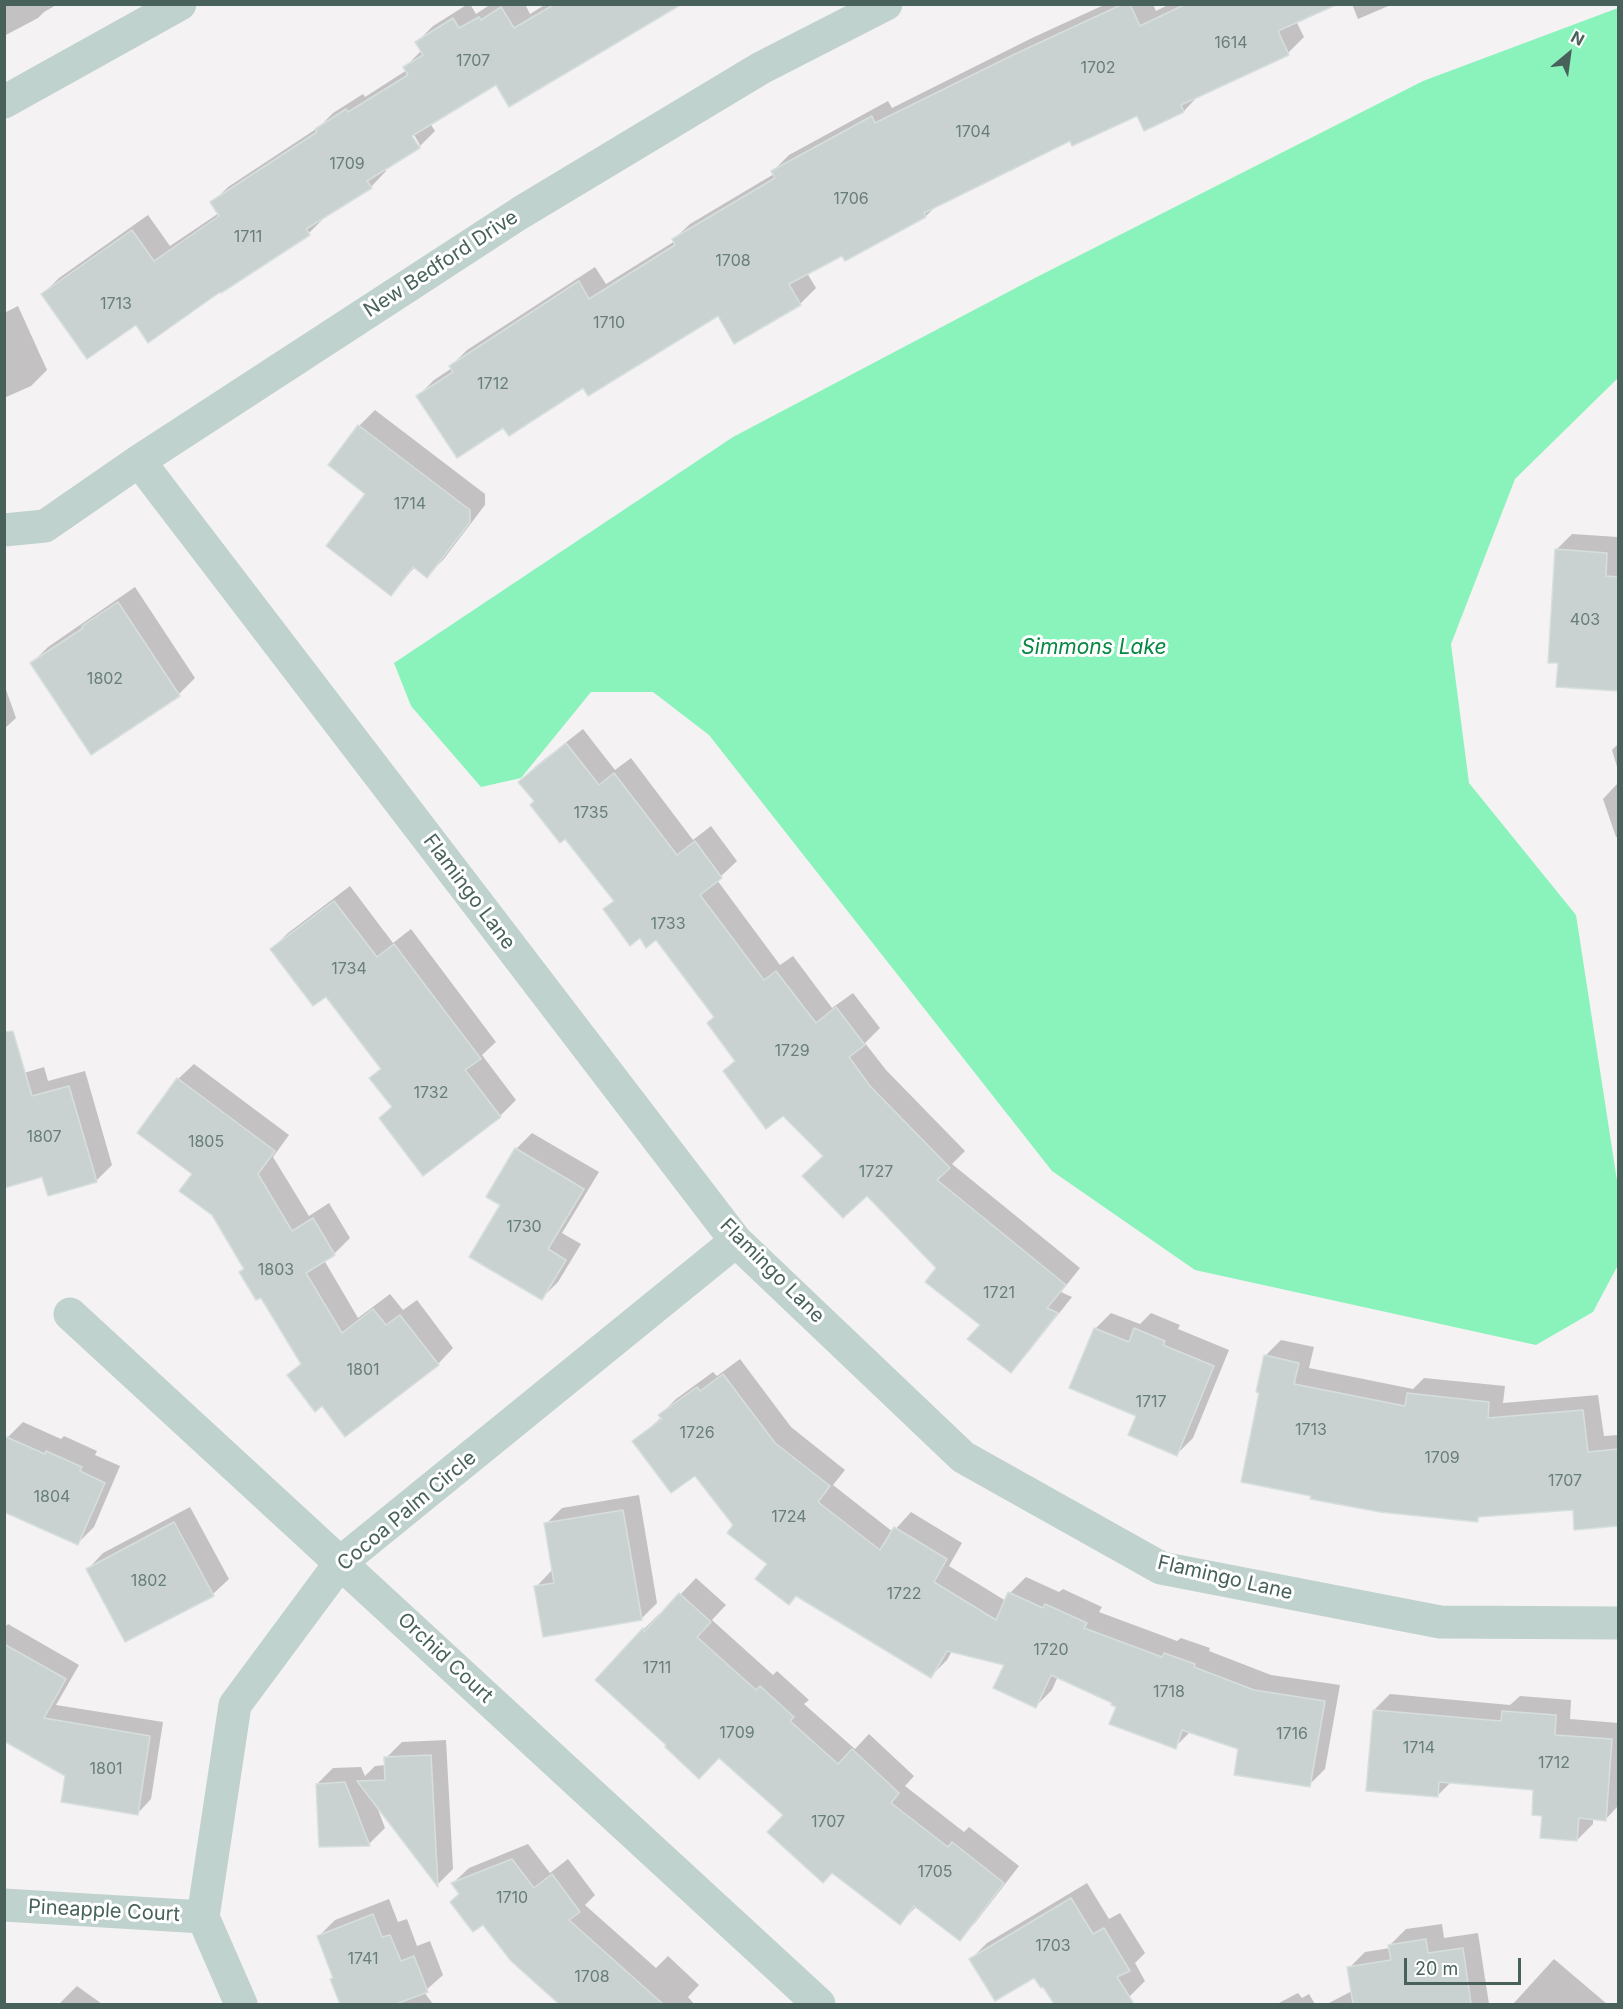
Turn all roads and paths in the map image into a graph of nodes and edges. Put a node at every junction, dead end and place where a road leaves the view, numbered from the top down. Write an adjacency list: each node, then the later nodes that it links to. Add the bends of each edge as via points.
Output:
1 (180, 4): 3 (street)
2 (886, 4): 4 (street, New Bedford Drive, via 761,68 530,207)
3 (4, 102)
4 (139, 461): 5 (street, New Bedford Drive, via 45,526); 6 (street, Flamingo Lane)
5 (4, 530)
6 (736, 1241): 8 (street, Cocoa Palm Circle); 9 (street, Flamingo Lane, via 963,1457 1161,1568 1440,1622)
7 (70, 1314): 8 (street, Orchid Court)
8 (341, 1562): 11 (street, Cocoa Palm Circle, via 235,1705); 13 (street, Orchid Court)
9 (1618, 1623)
10 (4, 1905): 11 (street, Pineapple Court)
11 (202, 1917): 12 (street)
12 (241, 2004)
13 (819, 2004)

